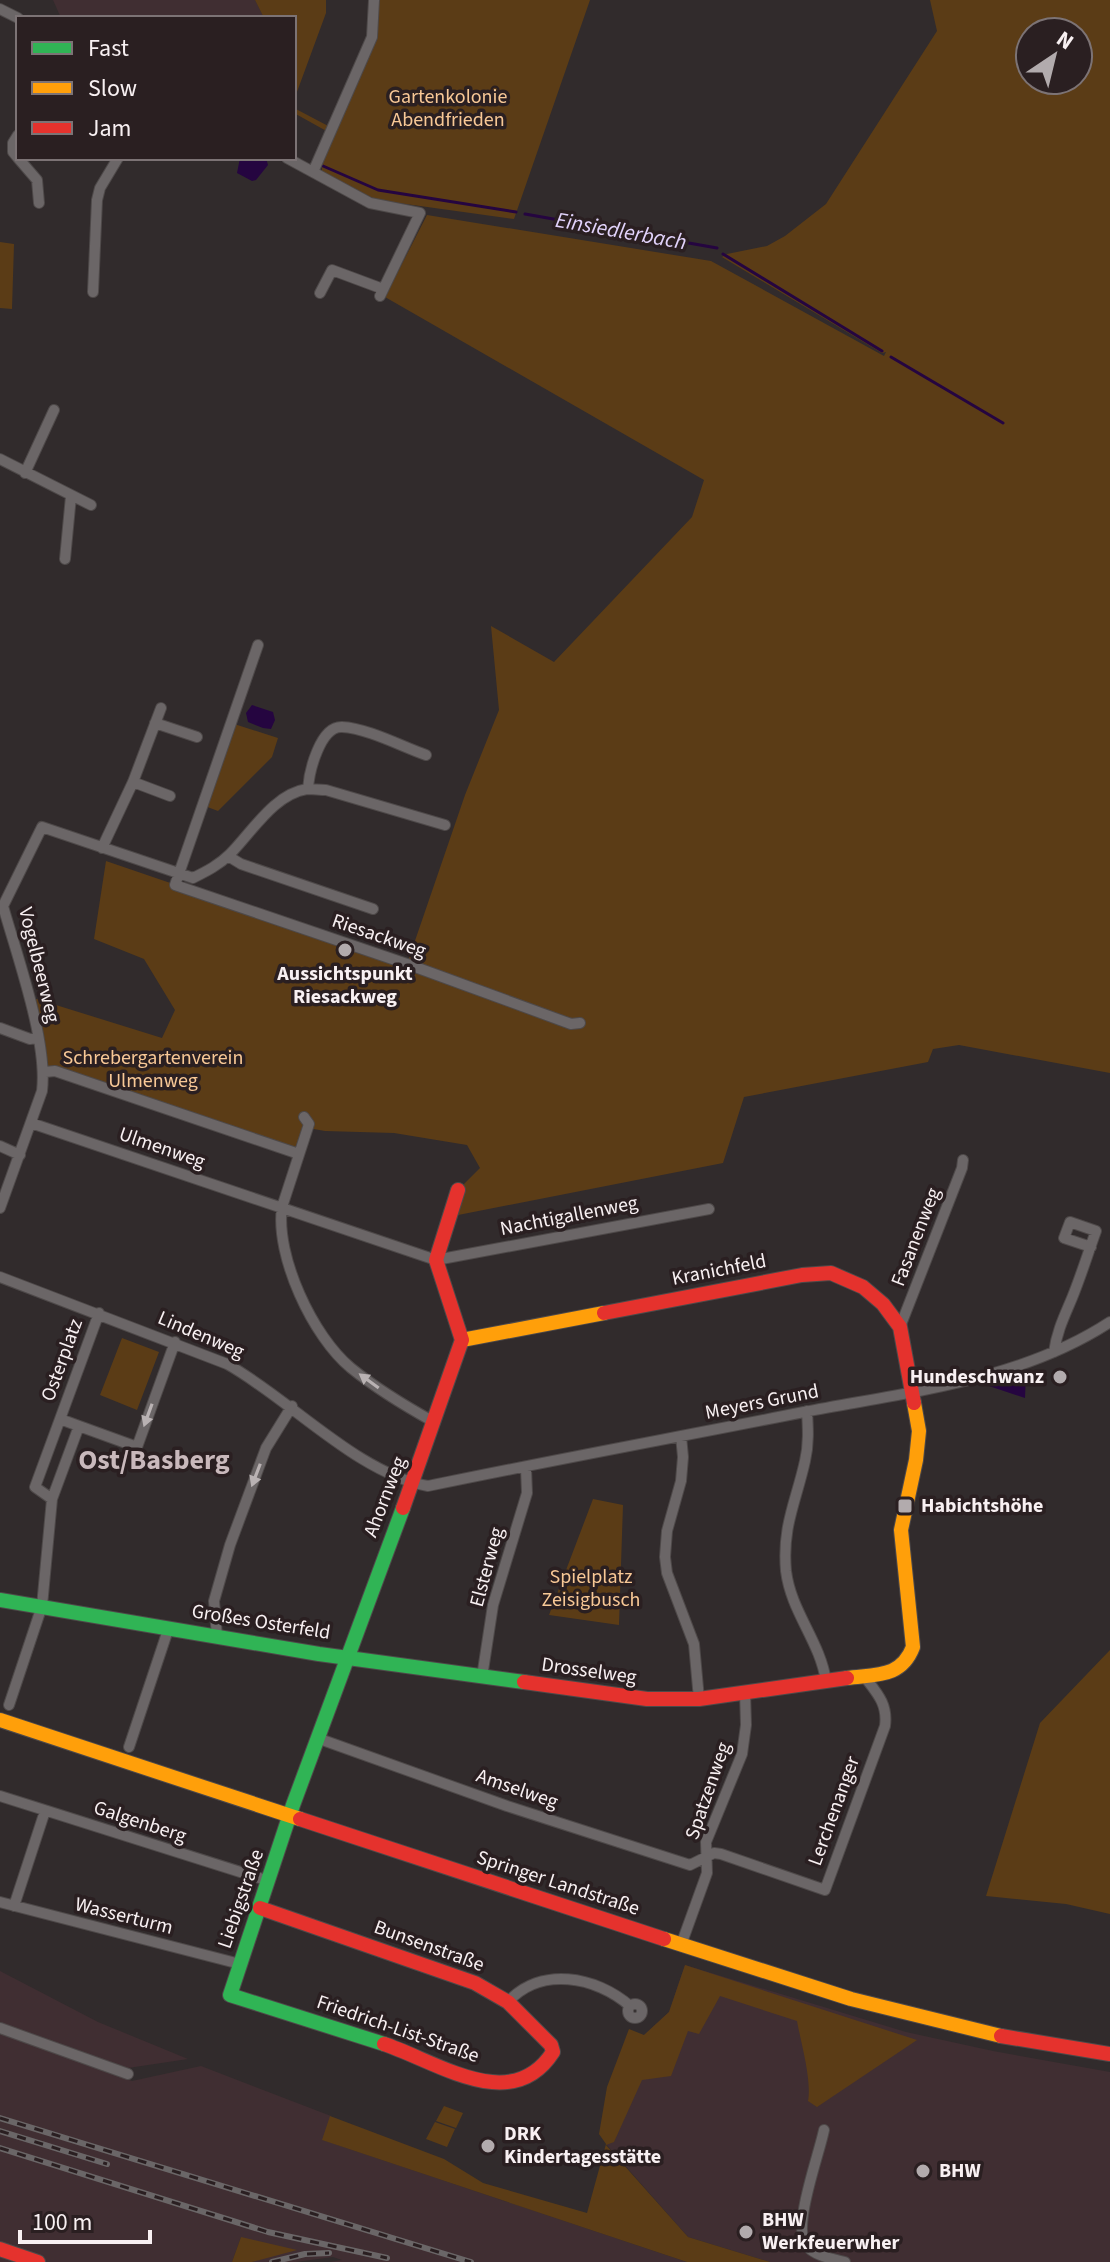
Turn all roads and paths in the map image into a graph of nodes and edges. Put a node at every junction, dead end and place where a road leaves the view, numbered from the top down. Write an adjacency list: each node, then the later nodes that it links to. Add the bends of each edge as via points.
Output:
1 (374, 0): 5 (street, via 372,37)
2 (20, 160): 6 (street, via 37,180)
3 (117, 160): 7 (street, via 97,200)
4 (291, 160): 5 (street)
5 (313, 172): 8 (street, via 370,203 420,213 381,292 332,270)
6 (39, 203)
7 (93, 292)
8 (320, 293)
9 (54, 410): 11 (street)
10 (0, 459): 11 (street)
11 (25, 473): 12 (street)
12 (71, 496): 13 (street); 14 (street)
13 (91, 505)
14 (65, 559)
15 (258, 645): 27 (street)
16 (161, 708): 17 (street)
17 (155, 723): 18 (street); 20 (street)
18 (197, 737)
19 (426, 755): 21 (street, via 342,727 334,729 313,762)
20 (133, 782): 22 (street); 25 (street)
21 (308, 789): 23 (street); 26 (street, via 268,812)
22 (170, 796)
23 (445, 825)
24 (42, 827): 25 (street, Riesackweg); 28 (street, Vogelbeerweg)
25 (102, 848): 27 (street, Riesackweg)
26 (228, 856): 27 (street, via 193,878); 29 (street)
27 (177, 874): 30 (street, Riesackweg, via 175,885)
28 (2, 905): 32 (street, Vogelbeerweg)
29 (373, 909)
30 (580, 1023)
31 (0, 1028): 32 (street)
32 (38, 1038): 33 (street, Vogelbeerweg)
33 (45, 1072): 35 (street, Vogelbeerweg); 37 (street, via 55,1071)
34 (304, 1117): 37 (street, via 309,1124)
35 (31, 1123): 38 (street, Vogelbeerweg); 41 (street, Ulmenweg)
36 (0, 1146): 38 (street)
37 (299, 1154): 41 (street)
38 (20, 1155): 42 (street, Vogelbeerweg)
39 (963, 1160): 49 (street, Fasanenweg)
40 (458, 1190): 45 (street)
41 (282, 1207): 45 (street, Ulmenweg); 57 (street, one-way to 41, via 349,1367 326,1339 291,1272)
42 (0, 1208)
43 (709, 1209): 45 (street, Nachtigallenweg)
44 (1091, 1247): 52 (street, via 1057,1330)
45 (436, 1260): 50 (street)
46 (0, 1277): 47 (street, Lindenweg)
47 (99, 1313): 51 (street, Lindenweg); 56 (street, Osterplatz)
48 (1110, 1322): 52 (street, Meyers Grund)
49 (900, 1327): 50 (street, Kranichfeld, via 863,1287 818,1273); 53 (street, Kranichfeld)
50 (462, 1340): 57 (street, Ahornweg)
51 (175, 1342): 54 (street, Lindenweg, via 227,1364); 58 (street, Osterplatz, one-way to 58, via 137,1447)
52 (1054, 1352): 53 (street, Meyers Grund, via 1012,1368)
53 (912, 1391): 55 (street, Meyers Grund); 68 (street, via 919,1431 901,1530 913,1647 895,1671)
54 (292, 1406): 61 (street, Lindenweg, via 355,1453); 66 (street, one-way to 66, via 266,1448 230,1545 214,1601)
55 (807, 1411): 59 (street, Meyers Grund); 70 (street, via 806,1461 785,1541 787,1572 795,1608 823,1661)
56 (60, 1419): 58 (street, Osterplatz); 62 (street, Osterplatz, via 35,1487)
57 (434, 1422): 61 (street, Ahornweg)
58 (79, 1426): 62 (street, Osterplatz)
59 (681, 1436): 60 (street, Meyers Grund); 72 (street, via 681,1481 665,1557 694,1644)
60 (526, 1468): 61 (street, Meyers Grund, via 428,1486); 69 (street, Elsterweg, via 527,1493 493,1605)
61 (412, 1483): 67 (street, Ahornweg)
62 (52, 1499): 64 (street, Osterplatz)
63 (0, 1600): 64 (street, Großes Osterfeld)
64 (42, 1606): 65 (street, Großes Osterfeld); 73 (street)
65 (169, 1627): 66 (street, Großes Osterfeld); 76 (street, Großes Osterfeld)
66 (217, 1636): 67 (street, Großes Osterfeld)
67 (347, 1656): 69 (street, Drosselweg); 75 (street, Ahornweg)
68 (864, 1676): 70 (street); 80 (street, Lerchenanger, via 883,1700 885,1726 825,1890 721,1854)
69 (482, 1677): 72 (street, Drosselweg, via 647,1699)
70 (826, 1681): 71 (street, Drosselweg)
71 (745, 1692): 72 (street, Drosselweg); 80 (street, Spatzenweg, via 742,1754 706,1842)
72 (699, 1699)
73 (9, 1705)
74 (0, 1720): 79 (street, Springer Landstraße)
75 (317, 1738): 79 (street, Ahornweg); 80 (street, Amselweg, via 690,1865)
76 (129, 1747)
77 (0, 1796): 78 (street, Galgenberg)
78 (45, 1811): 81 (street, Galgenberg); 83 (street)
79 (290, 1815): 81 (street, Liebigstraße); 85 (street, Springer Landstraße)
80 (706, 1857): 85 (street, Spatzenweg, via 707,1873)
81 (269, 1881): 84 (street, Liebigstraße)
82 (0, 1902): 83 (street, Wasserturm)
83 (14, 1906): 86 (street, Wasserturm)
84 (260, 1908): 86 (street, Liebigstraße); 88 (street, Bunsenstraße, via 475,1983)
85 (681, 1945): 91 (street, Springer Landstraße, via 944,2024)
86 (240, 1964): 87 (street, Liebigstraße)
87 (230, 1995): 92 (street, Friedrich-List-Straße, via 505,2084 521,2082)
88 (508, 2002): 89 (street, via 536,1981 557,1978 617,1994); 92 (street, Bunsenstraße, via 551,2045)
89 (630, 2006)
90 (0, 2028): 93 (street)
91 (1110, 2054)
92 (548, 2060)
93 (128, 2074)
94 (824, 2130): 97 (street, via 801,2234 806,2247)
95 (0, 2249): 96 (street)
96 (38, 2262)
97 (845, 2262)

